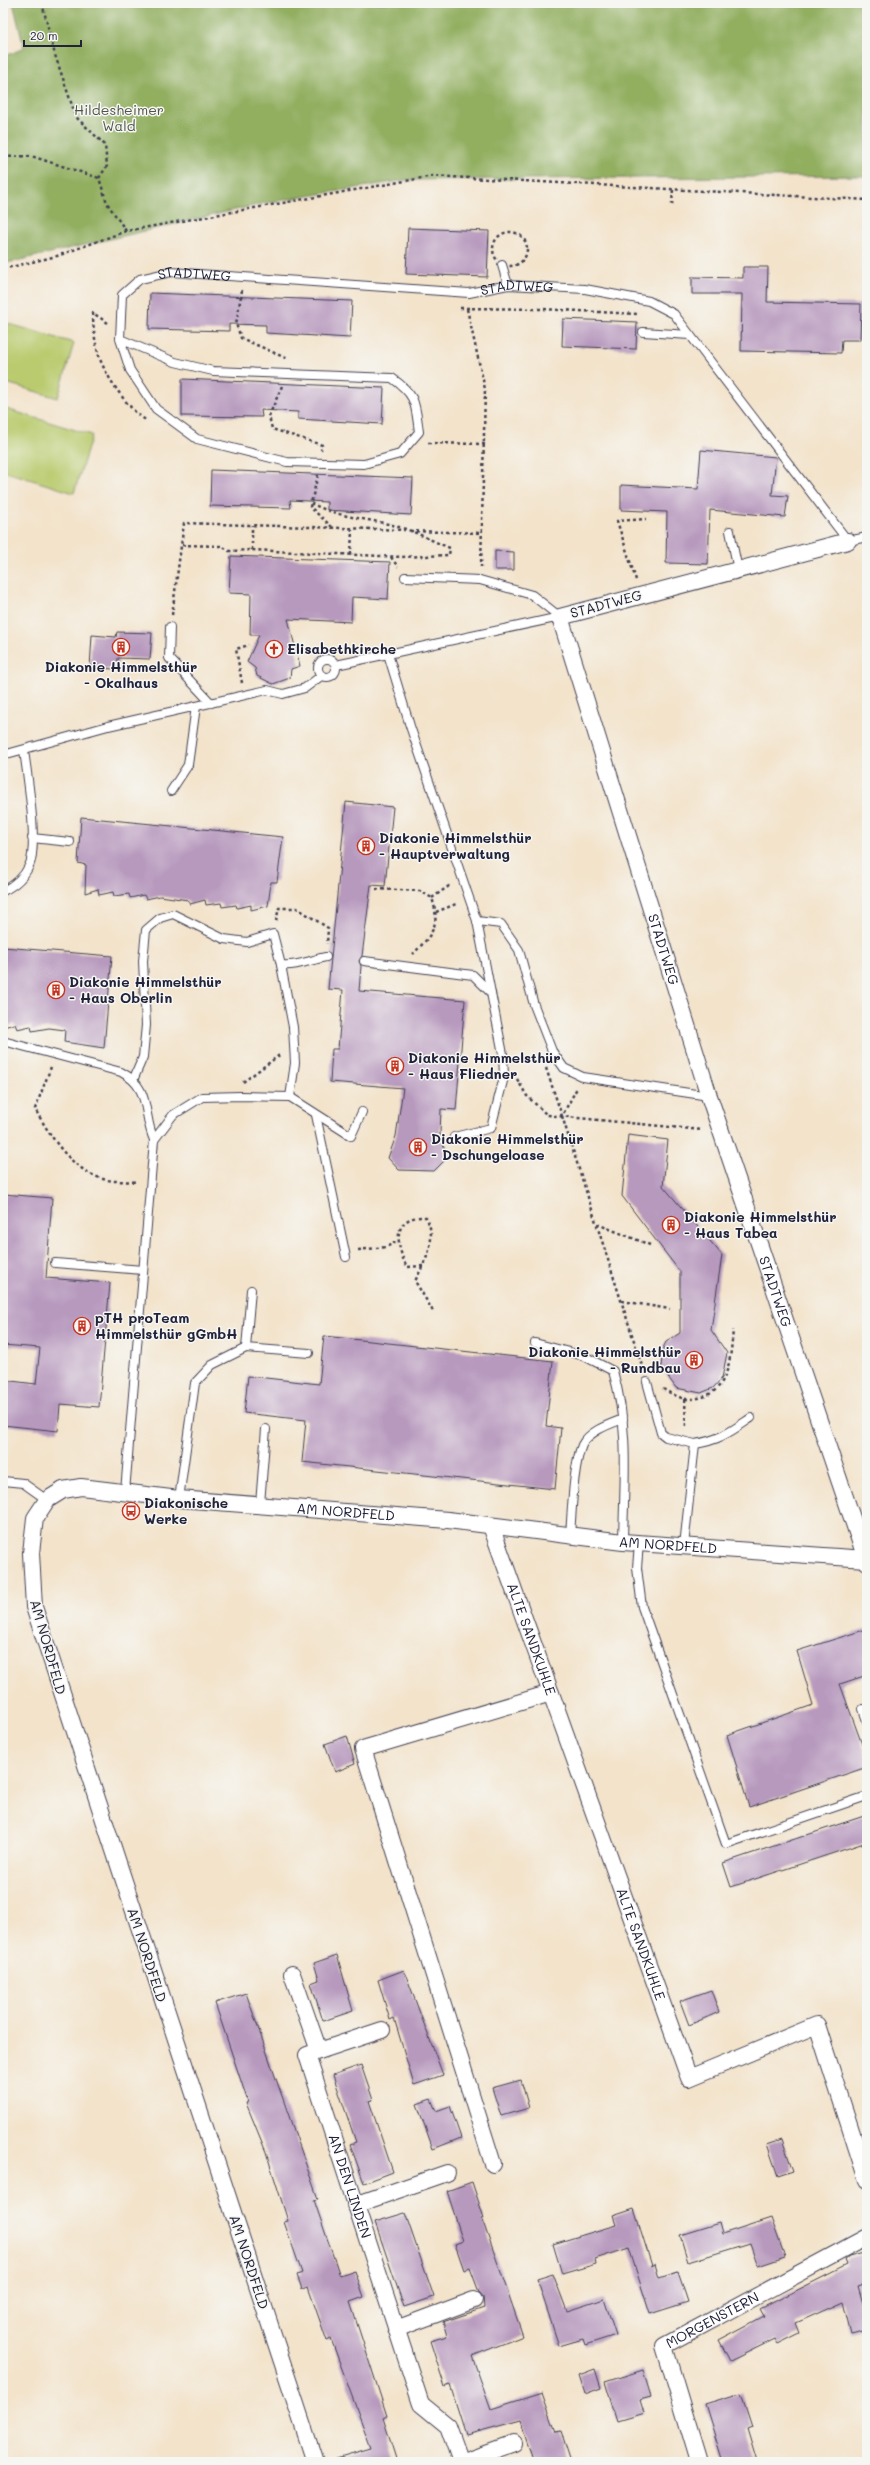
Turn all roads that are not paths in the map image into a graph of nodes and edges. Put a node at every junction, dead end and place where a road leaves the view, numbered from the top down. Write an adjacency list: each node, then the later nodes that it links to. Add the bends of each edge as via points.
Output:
1 (502, 265): 2 (lane)
2 (508, 285): 4 (lane, STADTWEG, via 585,289 649,301 674,314); 5 (lane, STADTWEG, via 469,293 171,272 140,279 122,295)
3 (643, 332): 4 (lane)
4 (690, 335): 8 (lane, STADTWEG)
5 (120, 339): 5 (lane, STADTWEG, via 175,362 213,370 392,378 415,400 419,432 400,454 364,464 287,462 197,439 156,409 130,370)
6 (730, 530): 9 (lane)
7 (867, 537): 8 (lane, STADTWEG)
8 (848, 541): 9 (street, STADTWEG)
9 (738, 570): 11 (street, STADTWEG)
10 (405, 577): 11 (lane, via 480,580 532,595)
11 (560, 617): 13 (lane); 31 (street, STADTWEG)
12 (170, 627): 16 (lane, via 169,658)
13 (388, 654): 14 (lane); 24 (lane, via 464,894)
14 (336, 666): 15 (lane, via 335,673 329,677); 15 (lane, via 332,659 325,658 318,662 317,670)
15 (321, 676): 16 (lane, via 305,688 284,694 267,690)
16 (211, 703): 17 (lane)
17 (196, 706): 18 (lane, via 108,726); 20 (lane, via 188,765)
18 (24, 750): 19 (lane); 21 (lane)
19 (3, 756)
20 (171, 791)
21 (32, 838): 22 (lane); 23 (lane, via 30,866 14,885)
22 (70, 842)
23 (3, 891)
24 (478, 922): 28 (lane); 31 (lane, via 501,924 519,950 534,1005 550,1044 564,1068 583,1077)
25 (326, 957): 27 (lane, via 290,966)
26 (364, 962): 28 (lane, via 473,975)
27 (281, 965): 30 (lane, via 273,934 247,942 224,939 172,914 160,918 146,930 143,961 146,1025 143,1057); 32 (lane, via 293,1028 295,1063)
28 (491, 993): 35 (lane, via 503,1054 504,1077 491,1128)
29 (3, 1041): 30 (lane, via 121,1072)
30 (134, 1078): 36 (lane, via 146,1100)
31 (709, 1096): 58 (street, STADTWEG)
32 (290, 1097): 34 (lane); 36 (lane, via 202,1097 173,1115)
33 (362, 1112): 34 (lane, via 351,1136)
34 (316, 1115): 37 (lane)
35 (454, 1137)
36 (154, 1140): 39 (lane)
37 (346, 1257)
38 (55, 1263): 39 (lane)
39 (143, 1270): 50 (lane)
40 (250, 1290): 42 (lane)
41 (535, 1343): 46 (lane, via 584,1356 613,1371 622,1403)
42 (246, 1348): 43 (lane); 51 (lane, via 212,1365 195,1383)
43 (309, 1353)
44 (648, 1382): 48 (lane, via 662,1433 666,1438)
45 (751, 1418): 48 (lane, via 725,1436)
46 (623, 1419): 55 (lane, via 600,1429 582,1445 574,1483); 56 (lane)
47 (266, 1429): 53 (lane)
48 (695, 1444): 57 (lane)
49 (3, 1481): 52 (lane, via 22,1483)
50 (125, 1492): 51 (street, AM NORDFELD); 52 (street, AM NORDFELD, via 81,1487 63,1490)
51 (179, 1498): 53 (street, AM NORDFELD)
52 (47, 1500): 74 (street, AM NORDFELD, via 35,1518 30,1552 34,1607)
53 (260, 1504): 54 (street, AM NORDFELD)
54 (491, 1526): 55 (street, AM NORDFELD); 59 (street, ALTE SANDKUHLE)
55 (570, 1535): 56 (street, AM NORDFELD)
56 (631, 1542): 57 (street, AM NORDFELD); 62 (lane, via 642,1607 726,1844)
57 (684, 1546): 58 (street, AM NORDFELD)
58 (866, 1561)
59 (551, 1692): 66 (street, via 363,1749); 68 (street, ALTE SANDKUHLE, via 689,2078 817,2025)
60 (863, 1709): 61 (lane)
61 (867, 1721)
62 (867, 1796)
63 (292, 1974): 65 (street)
64 (382, 2030): 65 (street, AN DEN LINDEN)
65 (319, 2052): 69 (street, AN DEN LINDEN, via 307,2055)
66 (493, 2164)
67 (447, 2173): 69 (street)
68 (867, 2180)
69 (355, 2205): 72 (street, AN DEN LINDEN)
70 (867, 2237): 76 (street, MORGENSTERN, via 664,2346)
71 (474, 2300): 72 (street)
72 (396, 2329): 75 (street, AN DEN LINDEN, via 421,2404 448,2426)
73 (514, 2444): 75 (street, AN DEN LINDEN)
74 (316, 2462)
75 (461, 2462)
76 (700, 2462)

